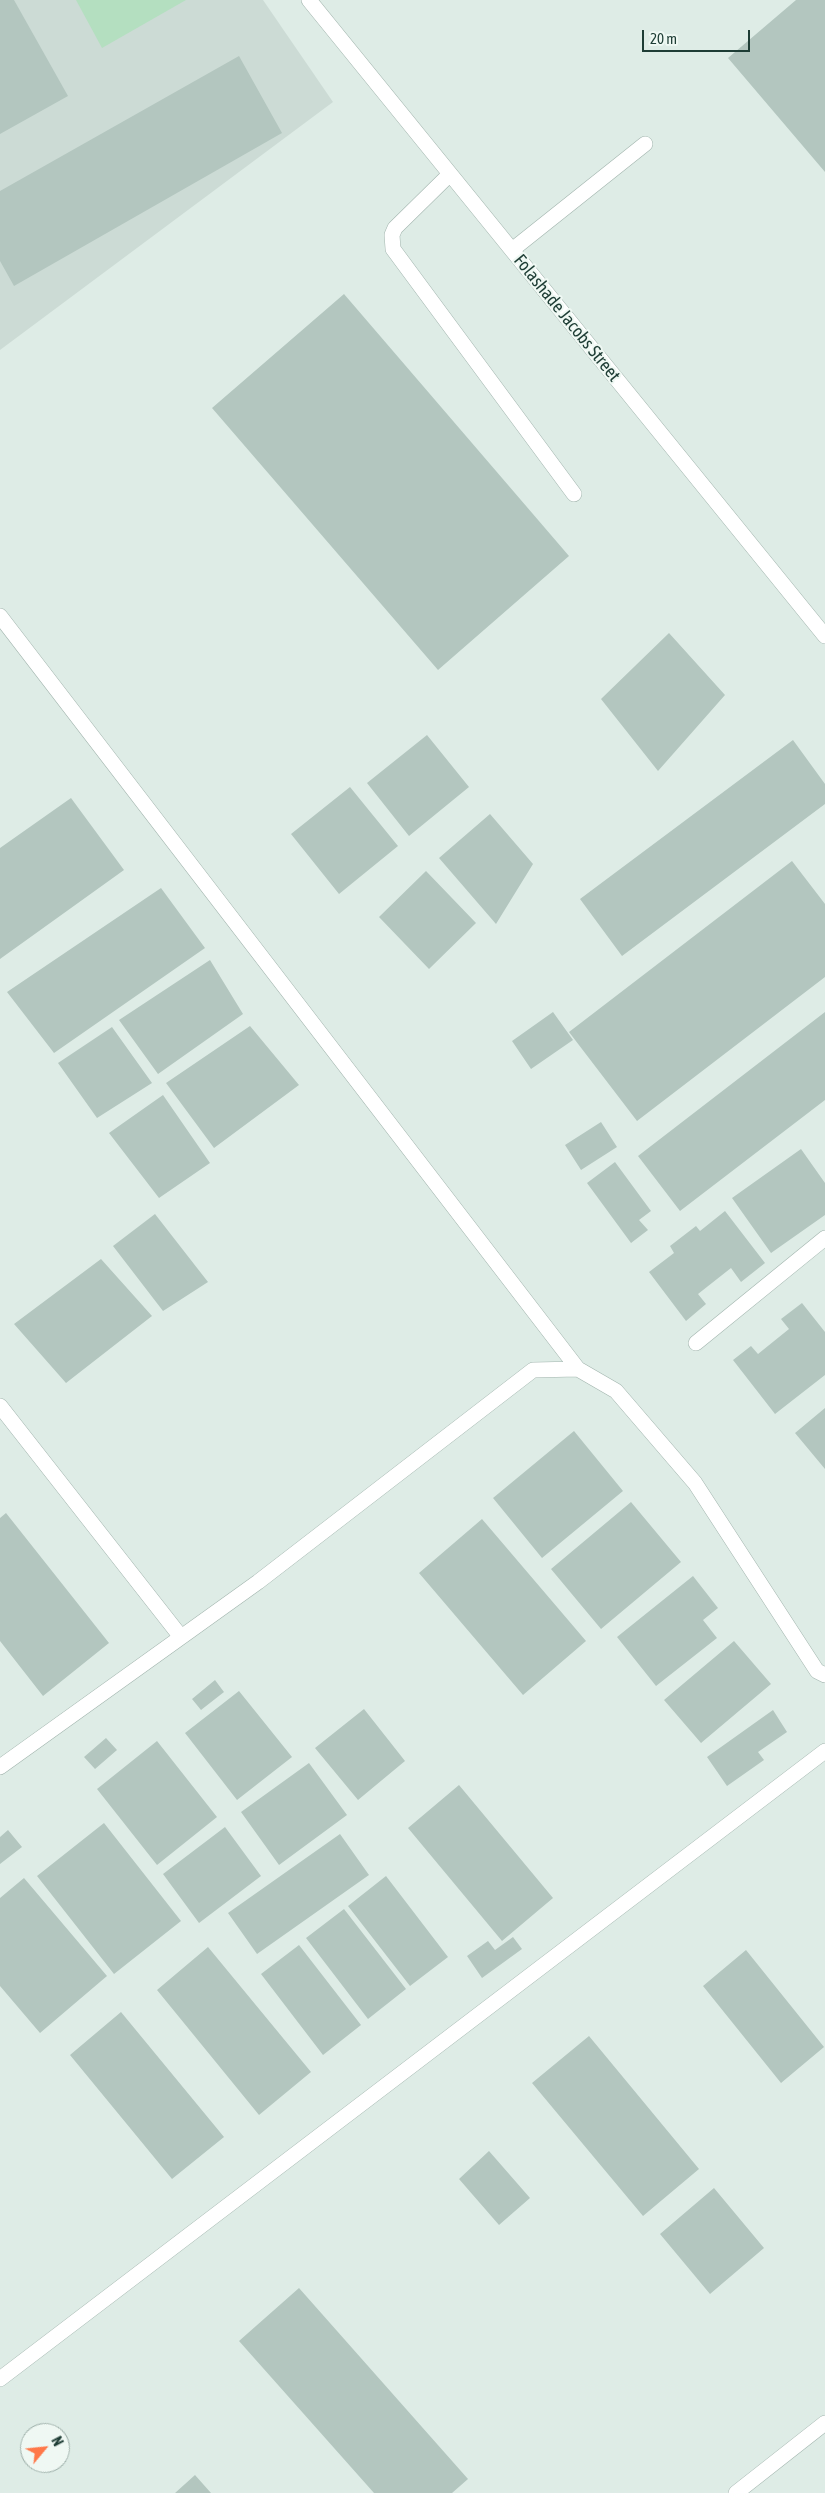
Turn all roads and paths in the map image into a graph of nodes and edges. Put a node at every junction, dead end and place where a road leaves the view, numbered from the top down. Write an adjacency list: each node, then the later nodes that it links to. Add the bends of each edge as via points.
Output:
1 (309, 0): 3 (street, Folashade Jacobs Street)
2 (645, 144): 4 (street)
3 (450, 174): 4 (street, Folashade Jacobs Street); 5 (street, via 396,228 392,235 392,249)
4 (512, 250): 7 (street, Folashade Jacobs Street)
5 (574, 494)
6 (0, 616): 10 (street)
7 (825, 636)
8 (825, 1238): 9 (street)
9 (696, 1343)
10 (578, 1369): 12 (street, via 533,1370 258,1582); 13 (street, via 616,1391 695,1483 817,1671)
11 (0, 1406): 12 (street)
12 (181, 1637): 15 (street)
13 (825, 1675)
14 (825, 1750): 16 (street)
15 (0, 1768)
16 (0, 2380)
17 (825, 2423): 18 (street)
18 (736, 2493)

